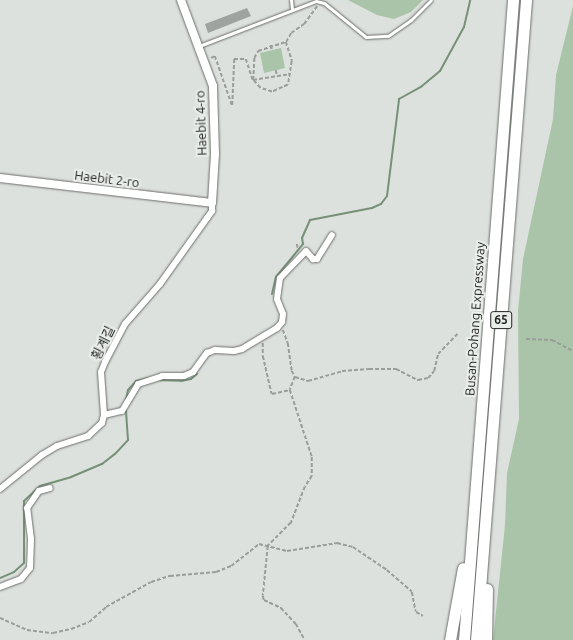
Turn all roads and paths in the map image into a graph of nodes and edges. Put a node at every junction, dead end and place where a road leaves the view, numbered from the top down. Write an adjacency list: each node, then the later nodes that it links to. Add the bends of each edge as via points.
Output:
1 (181, 0): 9 (street, Haebit 4-ro)
2 (291, 0): 7 (lane)
3 (431, 0): 6 (lane, via 411,20 388,36 366,37)
4 (514, 0): 32 (highway, Busan-Pohang Expressway / 65)
5 (526, 0): 33 (highway, Busan-Pohang Expressway / 65)
6 (318, 2): 7 (lane); 8 (path, via 308,19 291,33)
7 (292, 9): 9 (lane)
8 (286, 42): 10 (path); 14 (path, via 292,61)
9 (199, 46): 12 (street, Haebit 4-ro)
10 (271, 46): 11 (path); 16 (path, via 258,51 254,58)
11 (272, 50)
12 (204, 60): 16 (path, via 215,56 232,105 234,59 246,59); 18 (street, Haebit 4-ro, via 215,102)
13 (276, 70): 15 (path)
14 (291, 74): 15 (path); 16 (path, via 288,85 272,92 260,88)
15 (277, 76): 16 (path)
16 (253, 80)
17 (0, 178): 18 (street, Haebit 2-ro)
18 (212, 203): 29 (street, 횡계길, via 212,211 160,284 125,324 105,362 102,372)
19 (332, 235): 22 (street, via 317,259 313,259 306,251 280,278 277,298 282,314)
20 (297, 244): 21 (path)
21 (298, 248)
22 (279, 326): 24 (street); 27 (path, via 285,333 288,357)
23 (458, 333): 27 (path, via 438,354 434,372 428,378 418,380 396,369 342,371 308,381)
24 (260, 338): 28 (path, via 264,344 263,356 272,394); 29 (street, via 242,349 215,350 207,353 197,370 188,374 156,378 138,384 125,406)
25 (526, 338): 26 (path, via 552,340)
26 (573, 351)
27 (295, 377): 28 (path)
28 (290, 390): 34 (path, via 312,457 312,476 291,523)
29 (104, 415): 31 (street, via 95,431 74,442 57,446 42,455)
30 (50, 488): 35 (street, via 40,491 27,508 31,539 30,568 21,579)
31 (0, 489)
32 (474, 509): 39 (highway); 40 (highway, Busan-Pohang Expressway / 65)
33 (486, 515): 41 (highway, Busan-Pohang Expressway / 65); 42 (highway)
34 (269, 545): 36 (path, via 287,551 337,543 353,547 387,570 412,592 416,612); 37 (path, via 259,544 231,566 216,572 170,576 151,582 106,607 89,622 71,629 53,633 27,630); 38 (path, via 264,600 281,608 296,624)
35 (0, 587)
36 (423, 616)
37 (0, 618)
38 (305, 640)
39 (450, 640)
40 (464, 640)
41 (476, 640)
42 (486, 640)

